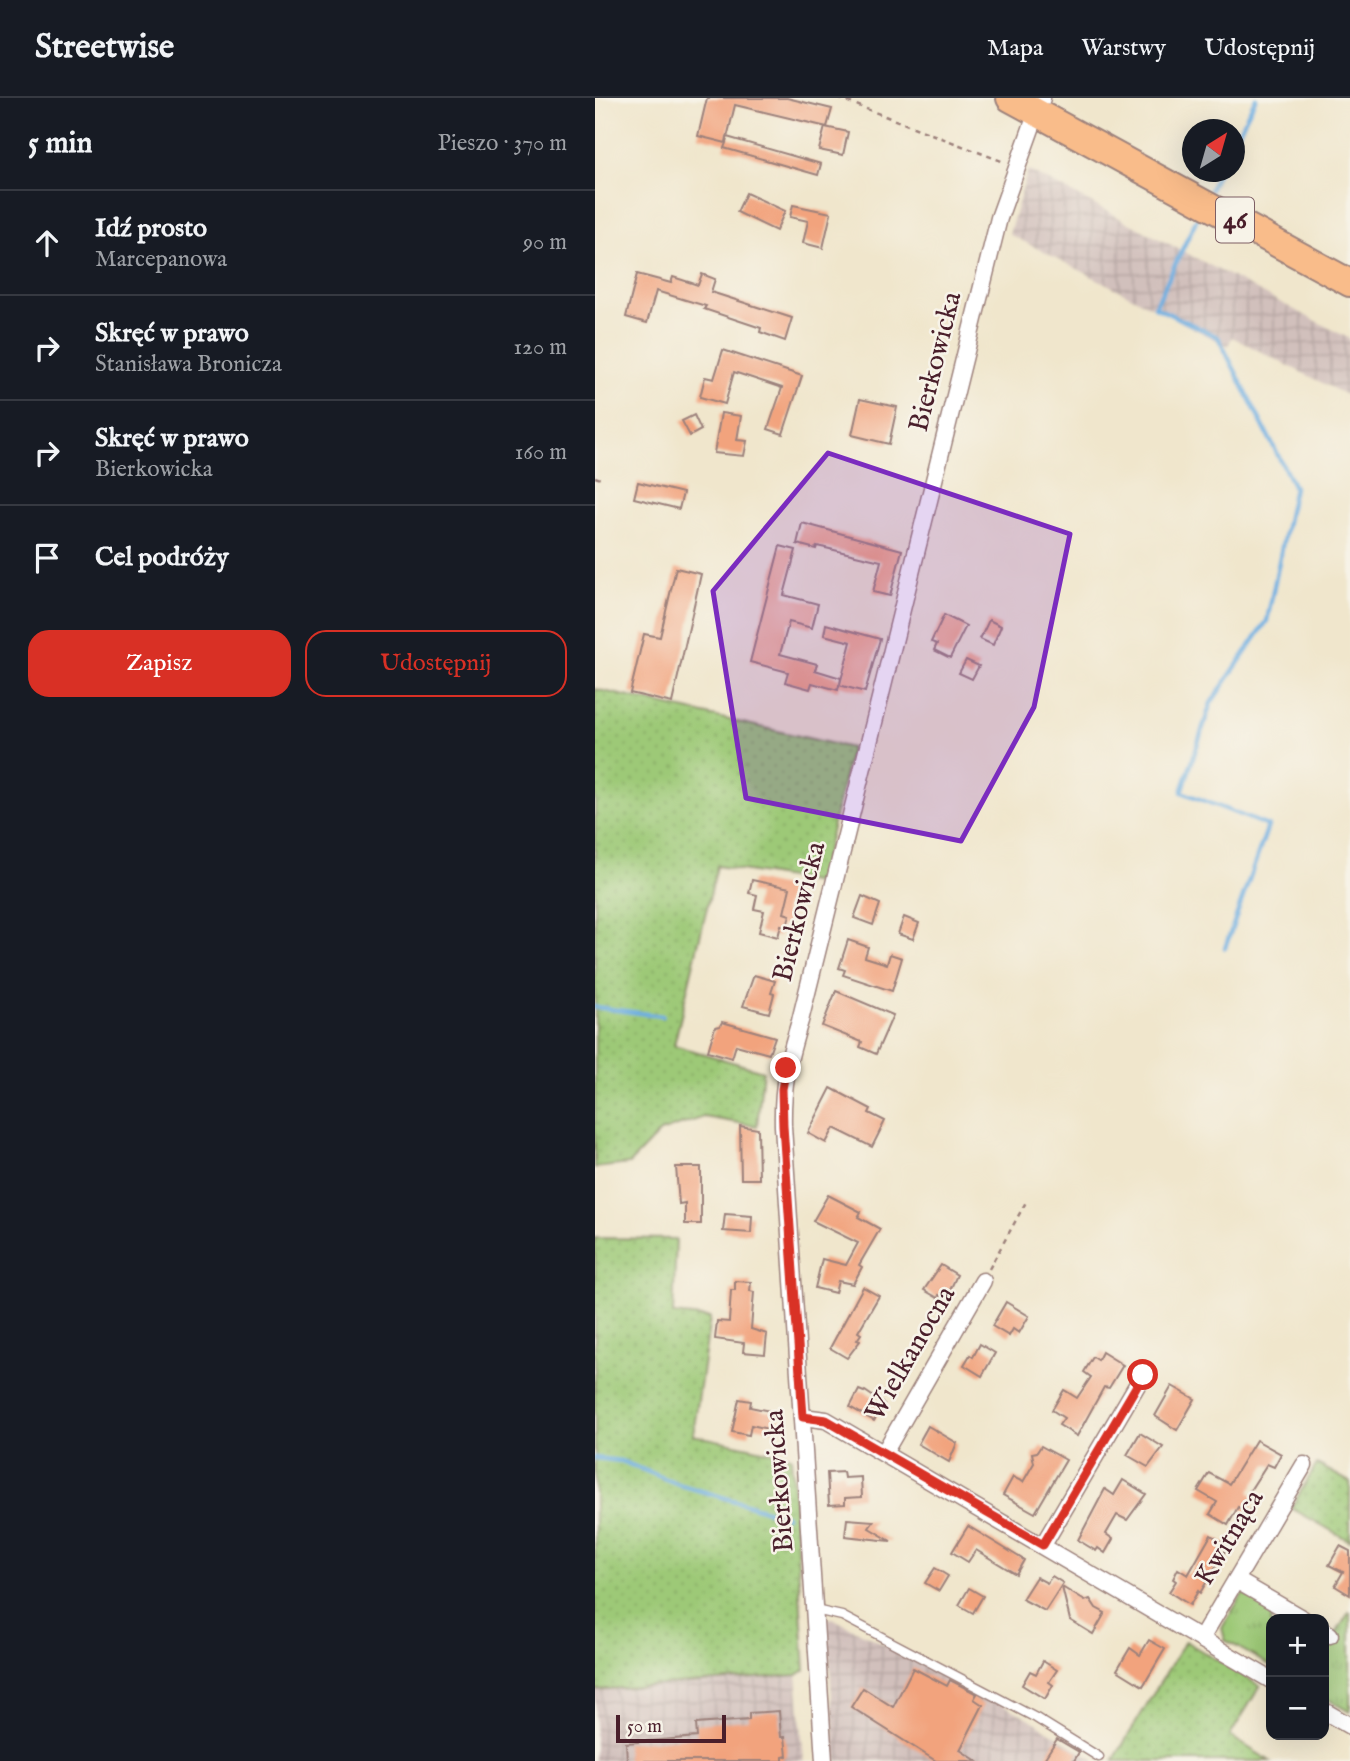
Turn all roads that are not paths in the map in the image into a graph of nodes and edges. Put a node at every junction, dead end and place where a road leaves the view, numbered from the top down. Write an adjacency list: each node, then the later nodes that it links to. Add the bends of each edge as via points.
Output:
1 (1010, 98): 2 (main road, 46)
2 (1039, 105): 3 (main road, 46); 6 (street, Bierkowicka, via 999,218 782,1089)
3 (1350, 283)
4 (983, 1281): 7 (street, Wielkanocna)
5 (1143, 1375): 9 (street)
6 (803, 1417): 7 (street, via 826,1420); 11 (street, Bierkowicka)
7 (884, 1453): 9 (street)
8 (1304, 1465): 10 (street, Kwitnąca)
9 (1043, 1545): 13 (street)
10 (1235, 1580): 12 (street); 13 (street, Kwitnąca)
11 (815, 1610): 17 (lane, via 842,1616 1036,1718); 18 (street, Bierkowicka)
12 (1294, 1614)
13 (1201, 1639): 14 (street)
14 (1266, 1677)
15 (1329, 1714): 16 (street)
16 (1350, 1726)
17 (1099, 1757)
18 (824, 1761)

